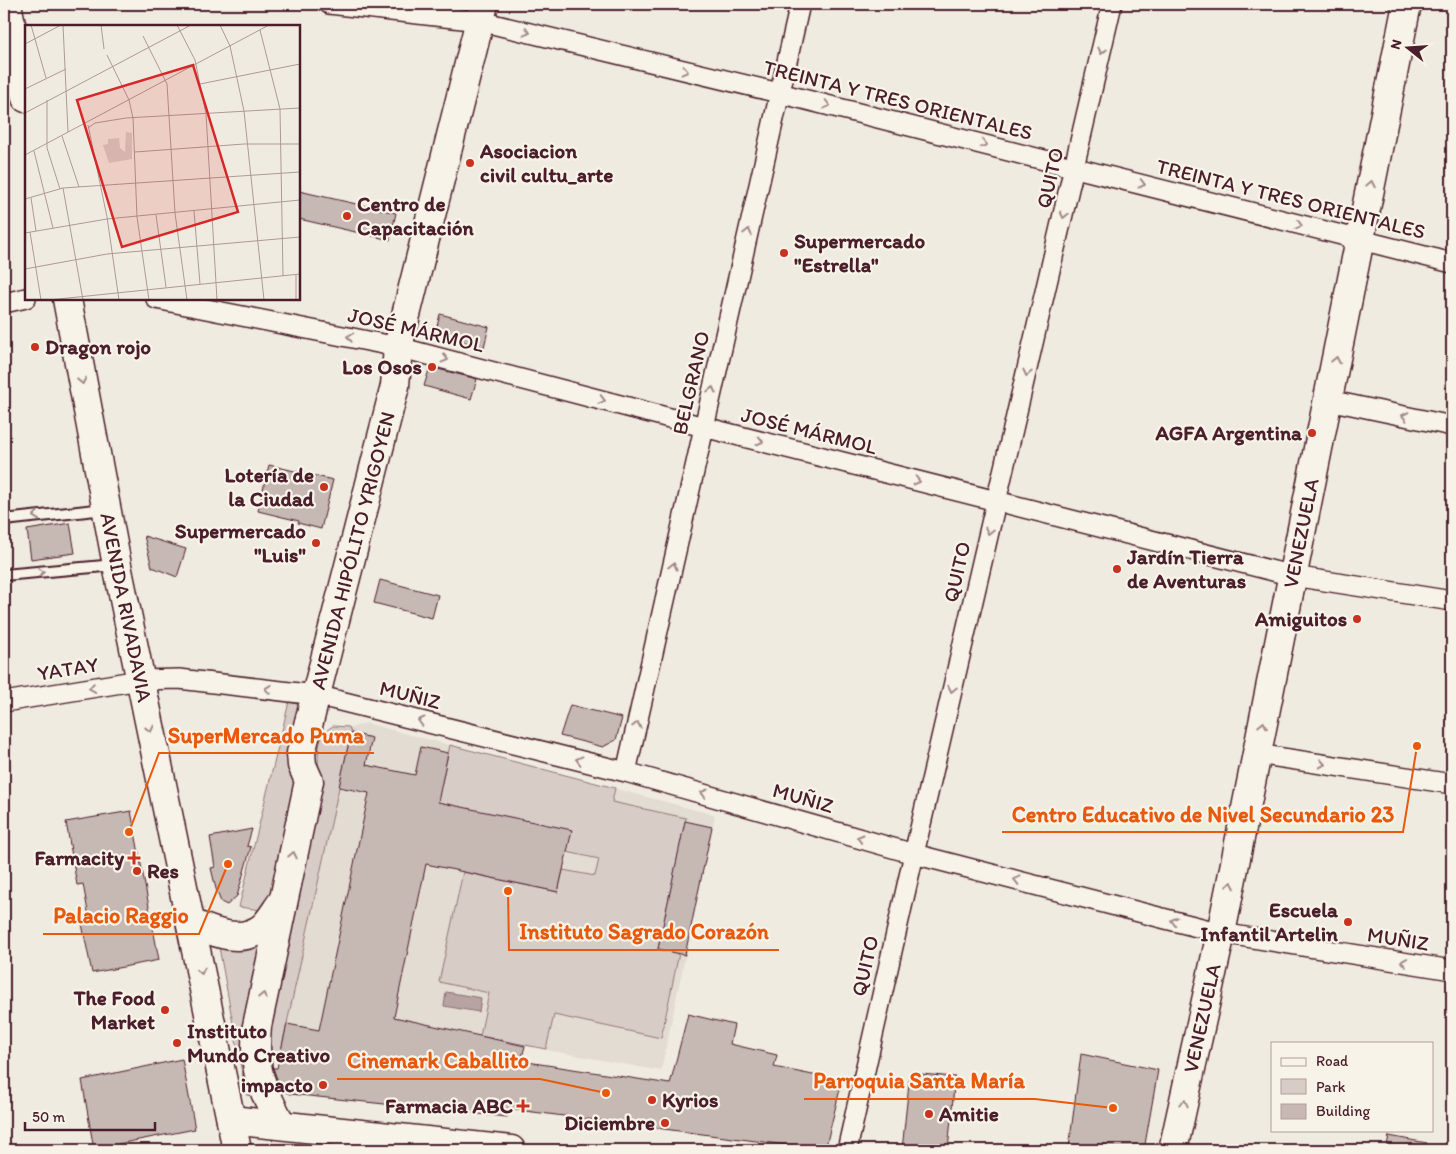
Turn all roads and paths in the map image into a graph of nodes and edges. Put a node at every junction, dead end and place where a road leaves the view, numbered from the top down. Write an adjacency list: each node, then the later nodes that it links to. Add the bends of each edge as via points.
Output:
1 (7, 4): 7 (main road)
2 (329, 4): 6 (street, TREINTA Y TRES ORIENTALES)
3 (800, 4): 8 (street, BELGRANO)
4 (1112, 4): 9 (street, QUITO, one-way to 9)
5 (1407, 4): 10 (main road, VENEZUELA, one-way to 5)
6 (482, 12): 8 (street, TREINTA Y TRES ORIENTALES, one-way to 8); 16 (main road, AVENIDA HIPÓLITO YRIGOYEN)
7 (25, 93)
8 (779, 93): 9 (street, TREINTA Y TRES ORIENTALES, one-way to 9); 19 (street, BELGRANO, one-way to 8)
9 (1076, 167): 10 (street, TREINTA Y TRES ORIENTALES, one-way to 10); 20 (street, QUITO, one-way to 20)
10 (1360, 241): 11 (street, TREINTA Y TRES ORIENTALES); 17 (main road, VENEZUELA, one-way to 10)
11 (1452, 263)
12 (25, 298): 15 (street)
13 (66, 300): 21 (main road, AVENIDA RIVADAVIA, one-way to 21)
14 (161, 300): 16 (street, JOSÉ MÁRMOL, one-way to 14)
15 (4, 303)
16 (398, 347): 19 (street, JOSÉ MÁRMOL, one-way to 19); 28 (main road, AVENIDA HIPÓLITO YRIGOYEN, via 395,386)
17 (1328, 400): 18 (street, one-way to 17); 25 (main road, VENEZUELA)
18 (1452, 426)
19 (704, 427): 20 (street, JOSÉ MÁRMOL, one-way to 20); 31 (street, BELGRANO, one-way to 19)
20 (996, 502): 25 (street, JOSÉ MÁRMOL); 33 (street, QUITO, one-way to 33)
21 (107, 509): 22 (lane, one-way to 22); 23 (main road, AVENIDA RIVADAVIA)
22 (4, 520)
23 (117, 565): 24 (lane, one-way to 23); 27 (main road, AVENIDA RIVADAVIA)
24 (4, 575)
25 (1293, 576): 26 (street, JOSÉ MÁRMOL); 30 (main road, VENEZUELA, one-way to 25)
26 (1452, 601)
27 (140, 680): 28 (street, MUÑIZ, one-way to 27, via 179,679); 29 (street, YATAY, one-way to 29); 35 (main road, AVENIDA RIVADAVIA, one-way to 35)
28 (316, 695): 31 (street, MUÑIZ, one-way to 28); 34 (main road, AVENIDA HIPÓLITO YRIGOYEN, one-way to 28, via 309,781 301,759)
29 (4, 702)
30 (1257, 754): 32 (street, one-way to 32); 36 (main road, VENEZUELA, one-way to 30)
31 (626, 772): 33 (street, MUÑIZ, one-way to 31)
32 (1452, 784)
33 (914, 854): 36 (street, MUÑIZ, one-way to 33); 42 (street, QUITO)
34 (282, 902): 35 (main road, via 264,926 243,935 224,936); 39 (main road, AVENIDA HIPÓLITO YRIGOYEN, one-way to 34, via 258,1078 255,1047)
35 (191, 923): 38 (main road, AVENIDA RIVADAVIA, one-way to 38)
36 (1221, 932): 37 (street, MUÑIZ, one-way to 36); 43 (main road, VENEZUELA, one-way to 36)
37 (1452, 970)
38 (231, 1120): 39 (main road); 40 (main road, AVENIDA RIVADAVIA)
39 (281, 1124): 41 (main road)
40 (237, 1150)
41 (511, 1150)
42 (847, 1150)
43 (1173, 1150)

